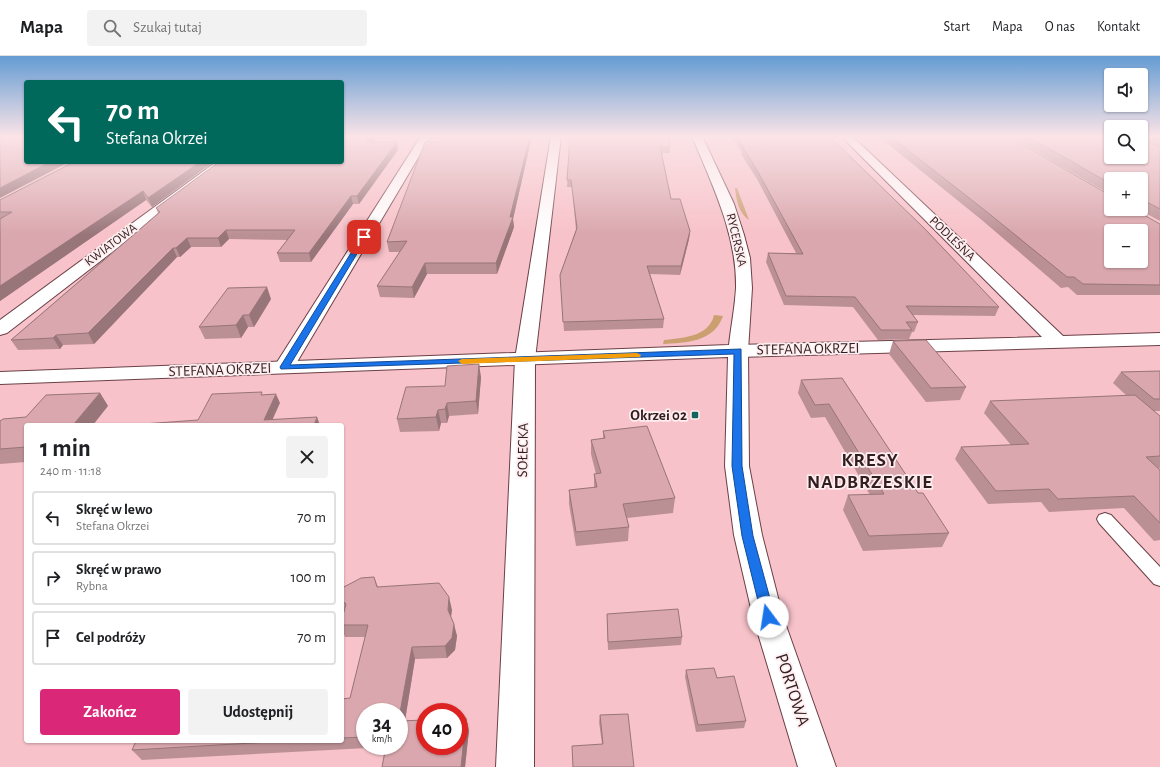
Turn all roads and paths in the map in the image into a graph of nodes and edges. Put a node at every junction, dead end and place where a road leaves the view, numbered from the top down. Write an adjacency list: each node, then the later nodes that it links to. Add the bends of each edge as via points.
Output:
1 (212, 169): 6 (street, KWIATOWA)
2 (406, 169): 11 (street)
3 (551, 169): 10 (street, SOŁECKA)
4 (712, 169): 9 (street, RYCERSKA, via 727,204 742,258 744,288)
5 (880, 169): 8 (street, PODLEŚNA)
6 (0, 329)
7 (1160, 339): 8 (street, STEFANA OKRZEI)
8 (1059, 343): 9 (street, STEFANA OKRZEI)
9 (738, 351): 10 (street, STEFANA OKRZEI); 16 (street, PORTOWA, via 737,466 748,536 768,617)
10 (525, 359): 11 (street, STEFANA OKRZEI); 15 (street, SOŁECKA)
11 (284, 367): 12 (street, STEFANA OKRZEI)
12 (0, 378)
13 (1105, 519): 14 (lane)
14 (1160, 579)
15 (515, 767)
16 (817, 767)

